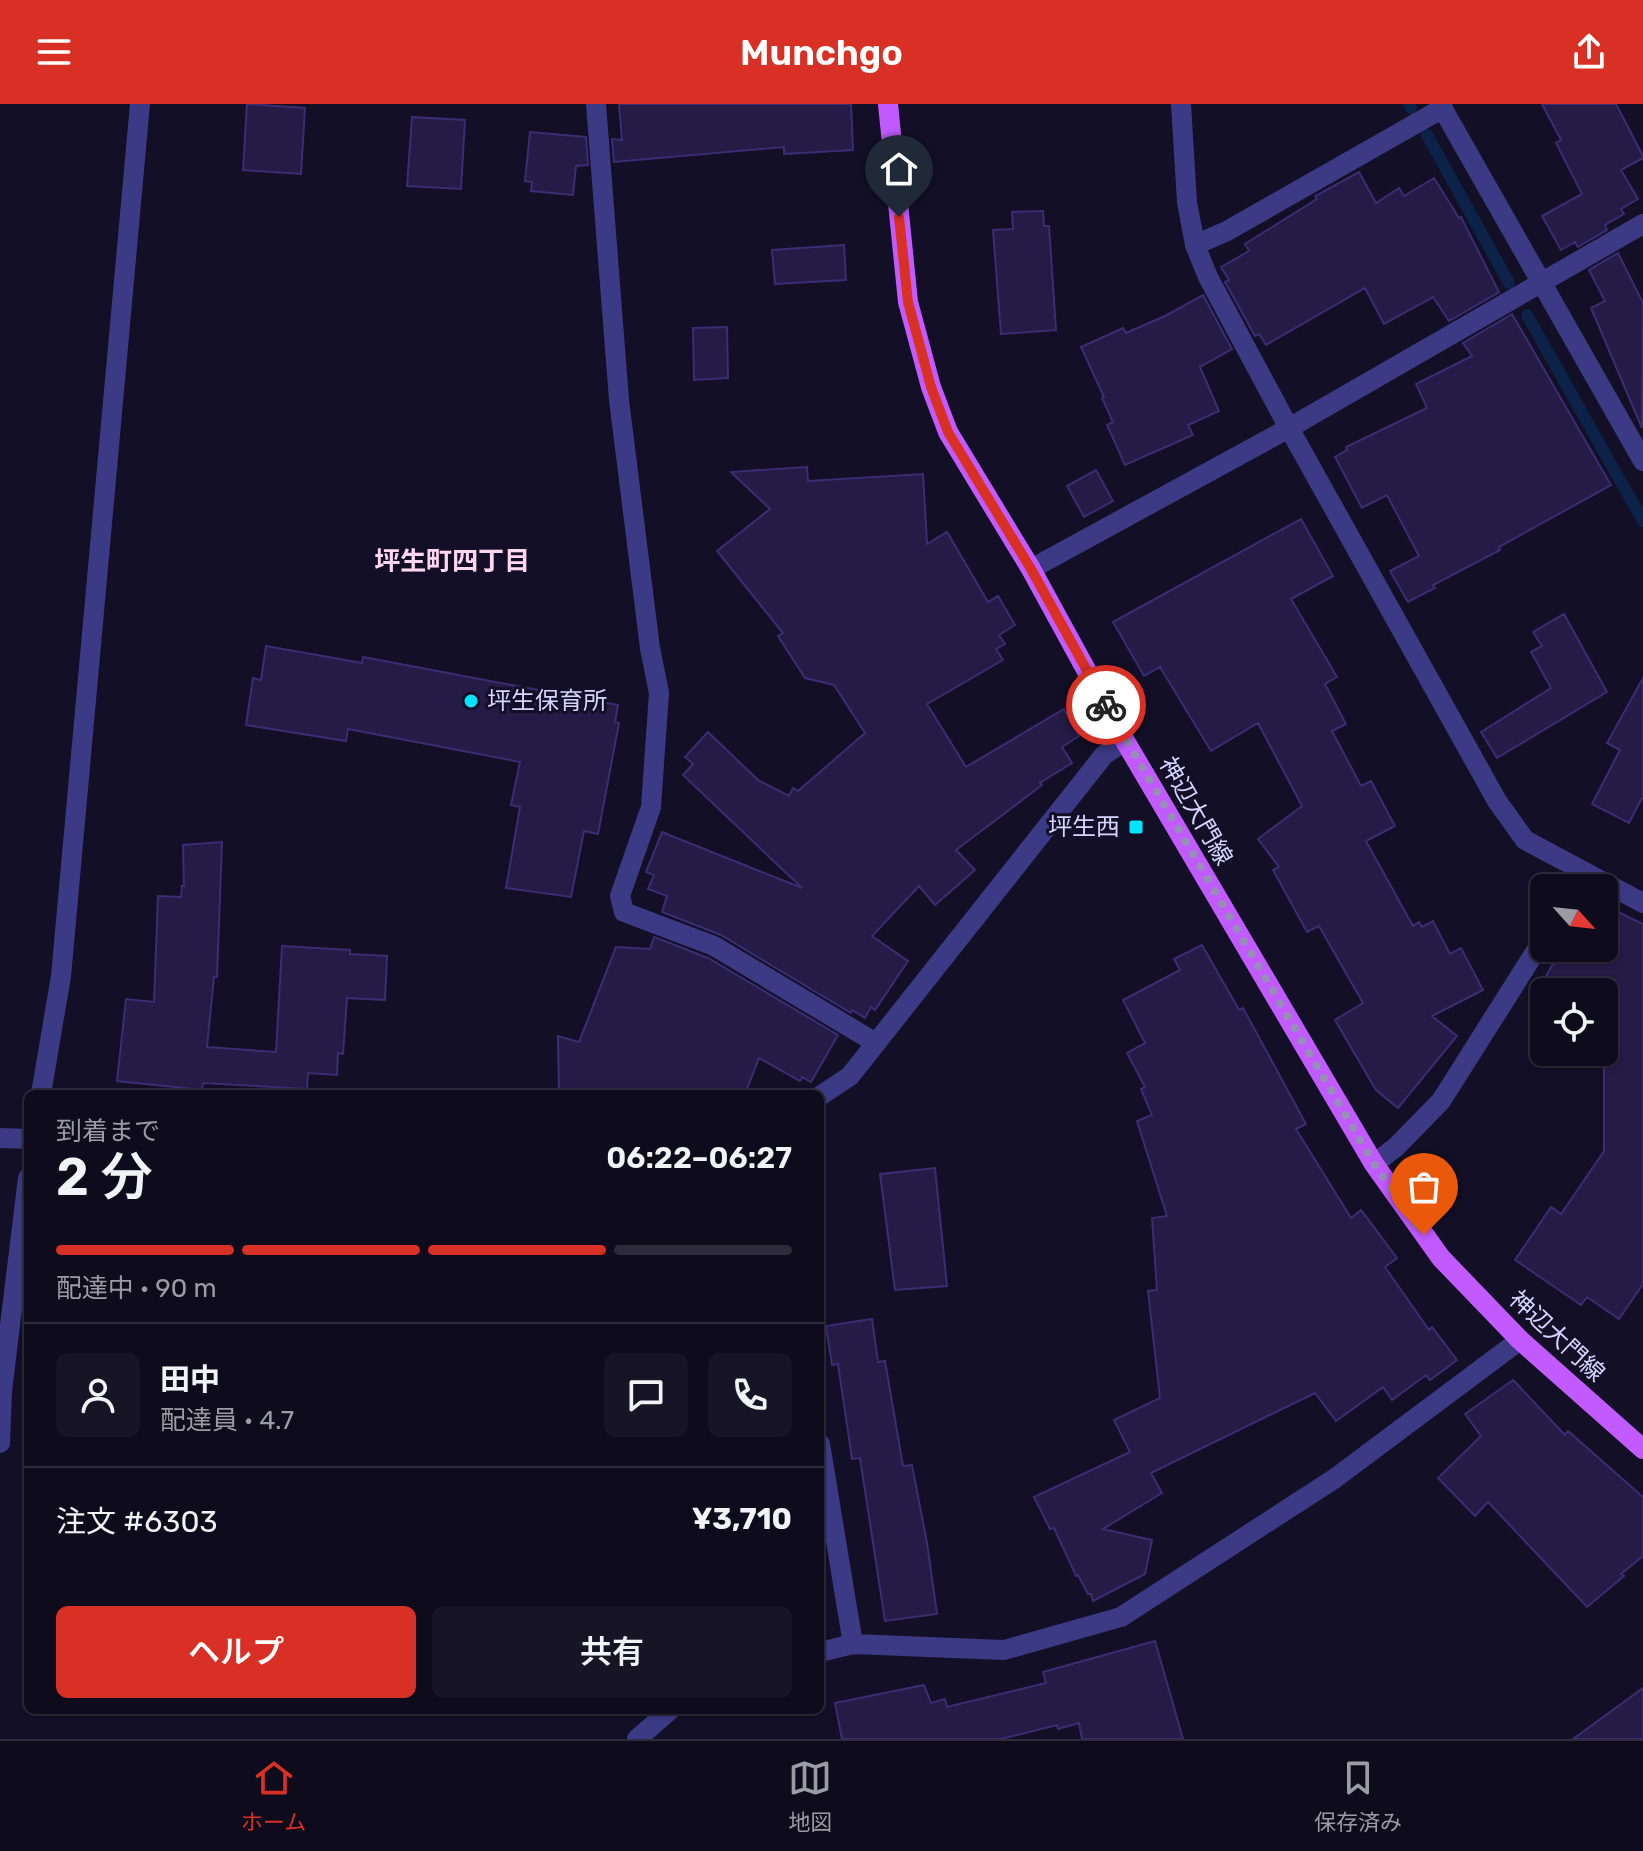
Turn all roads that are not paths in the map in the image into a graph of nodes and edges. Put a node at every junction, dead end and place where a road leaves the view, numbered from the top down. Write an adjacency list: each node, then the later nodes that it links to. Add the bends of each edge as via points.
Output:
1 (140, 104): 18 (street, via 61,976)
2 (596, 104): 17 (street, via 619,400 659,693 651,807 620,896 624,912 714,946)
3 (888, 104): 11 (main road, 神辺大門線, via 908,302 931,387 948,432)
4 (1181, 104): 7 (street)
5 (1442, 106): 7 (street); 8 (street)
6 (1643, 224): 8 (street)
7 (1195, 245): 9 (street)
8 (1541, 283): 9 (street); 10 (street)
9 (1289, 428): 11 (street); 13 (street, via 1497,801 1525,840)
10 (1643, 461)
11 (1031, 569): 12 (main road, 神辺大門線)
12 (1125, 741): 17 (street, via 1104,755); 20 (main road, 神辺大門線)
13 (1571, 874)
14 (1618, 894): 15 (street)
15 (1643, 903)
16 (1530, 960): 20 (street, via 1441,1101)
17 (876, 1043): 19 (street, via 850,1076)
18 (42, 1090)
19 (824, 1093)
20 (1374, 1164): 22 (main road, 神辺大門線, via 1441,1258)
21 (24, 1211): 23 (street)
22 (1520, 1340): 24 (main road, 神辺大門線); 26 (street, via 1334,1479 1121,1617 1004,1650)
23 (0, 1443)
24 (1643, 1449)
25 (824, 1468): 26 (street)
26 (853, 1644): 27 (street)
27 (824, 1651)
28 (665, 1714): 29 (street)
29 (637, 1739)

